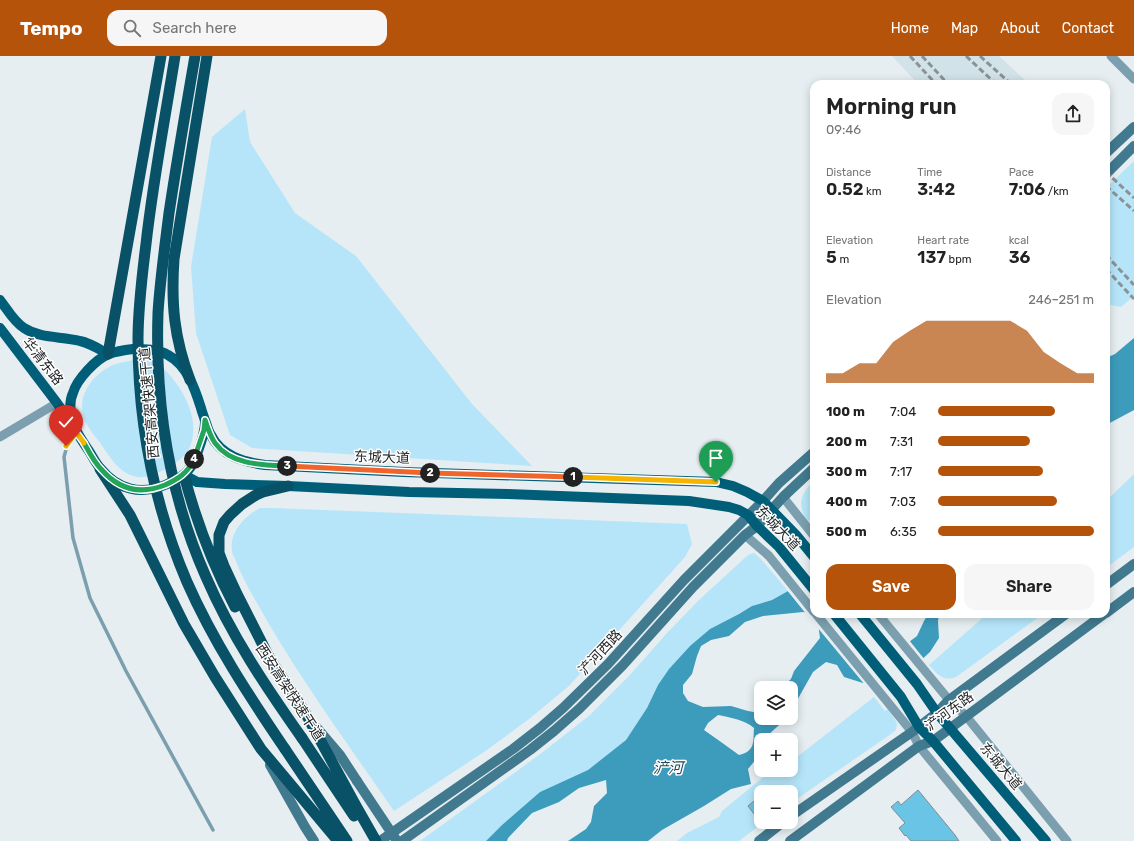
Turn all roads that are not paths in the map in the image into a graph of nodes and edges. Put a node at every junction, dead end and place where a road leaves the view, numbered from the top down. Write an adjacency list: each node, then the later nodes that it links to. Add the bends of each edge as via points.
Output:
1 (161, 56): 13 (highway)
2 (175, 56): 56 (highway, 西安高架快速干道, bridge, via 153,192 139,313 140,390 150,463 173,546 195,599 223,652)
3 (195, 56): 54 (highway, 西安高架快速干道, bridge, via 167,227 158,311 161,401 172,476 200,563 231,628 302,738)
4 (207, 56): 14 (highway, via 173,271 176,330)
5 (1111, 56): 6 (street)
6 (1134, 79)
7 (1134, 127): 9 (main road)
8 (1134, 146): 10 (main road)
9 (1110, 149)
10 (1110, 170)
11 (0, 300): 13 (main road, 华清东路, via 17,322 28,330 80,341)
12 (0, 328): 15 (main road, 华清东路)
13 (108, 354): 14 (main road, via 133,349 156,351 178,362); 17 (main road, via 88,370 73,392 70,406)
14 (190, 380): 16 (main road)
15 (57, 403): 17 (main road, 华清东路); 18 (street)
16 (205, 420): 22 (main road, via 192,465); 25 (main road, 东城大道, via 216,444 222,450 243,461 265,465 716,482 733,486)
17 (76, 432): 20 (main road); 58 (lane, via 66,446 64,457 73,538 90,598 126,671)
18 (0, 437)
19 (810, 456): 25 (main road, 浐河西路)
20 (100, 468): 22 (main road, via 115,482 137,490 152,490); 53 (highway, via 130,515 199,651)
21 (810, 472): 24 (main road, 浐河西路)
22 (184, 475): 23 (main road, 东城大道, via 197,482); 44 (highway, via 196,519 226,591)
23 (288, 486): 27 (main road, 东城大道, via 690,501 729,507); 44 (highway, via 263,492 242,504 224,522 219,535 219,553 224,566)
24 (783, 497): 26 (main road, 浐河西路); 29 (street)
25 (763, 501): 26 (main road, 东城大道); 27 (main road, 浐河西路)
26 (772, 511): 28 (main road, 浐河西路); 31 (main road, 东城大道)
27 (748, 515): 28 (main road, 东城大道); 64 (main road, 浐河西路, via 564,708 513,749)
28 (757, 526): 30 (main road, 浐河西路); 34 (main road, 东城大道, via 779,547)
29 (810, 531)
30 (745, 535): 36 (street, via 768,556); 66 (main road, 浐河西路, via 692,587 623,665 579,709 530,750)
31 (810, 552)
32 (1134, 564): 33 (main road)
33 (1110, 582)
34 (810, 585)
35 (1134, 592): 37 (main road, 浐河东路)
36 (810, 607)
37 (1110, 609)
38 (819, 618): 50 (street, via 889,704)
39 (837, 618): 50 (main road, via 901,697)
40 (863, 618): 46 (main road, 东城大道)
41 (881, 618): 45 (street)
42 (1061, 618): 45 (main road, 浐河东路)
43 (1098, 618): 48 (main road, 浐河东路)
44 (270, 659): 47 (highway)
45 (949, 700): 46 (main road, 浐河东路); 48 (street)
46 (937, 713): 49 (main road, 东城大道); 50 (main road, 浐河东路)
47 (306, 714): 54 (highway); 65 (main road, bridge, via 340,756)
48 (966, 716): 49 (main road, 浐河东路); 72 (street)
49 (951, 729): 51 (main road, 浐河东路); 71 (main road, 东城大道)
50 (915, 730): 51 (main road); 52 (street); 55 (main road, 浐河东路)
51 (933, 741): 52 (main road, 浐河东路); 70 (main road)
52 (919, 746): 68 (main road, 浐河东路); 69 (street)
53 (262, 749): 56 (highway); 59 (main road)
54 (353, 808): 62 (highway, 西安高架快速干道); 63 (highway)
55 (798, 811)
56 (331, 825): 60 (highway); 61 (highway, 西安高架快速干道)
57 (775, 829): 67 (main road)
58 (213, 830)
59 (314, 841)
60 (338, 841)
61 (347, 841)
62 (371, 841)
63 (376, 841)
64 (380, 841)
65 (397, 841)
66 (402, 841)
67 (760, 841)
68 (790, 841)
69 (997, 841)
70 (1016, 841)
71 (1046, 841)
72 (1067, 841)

